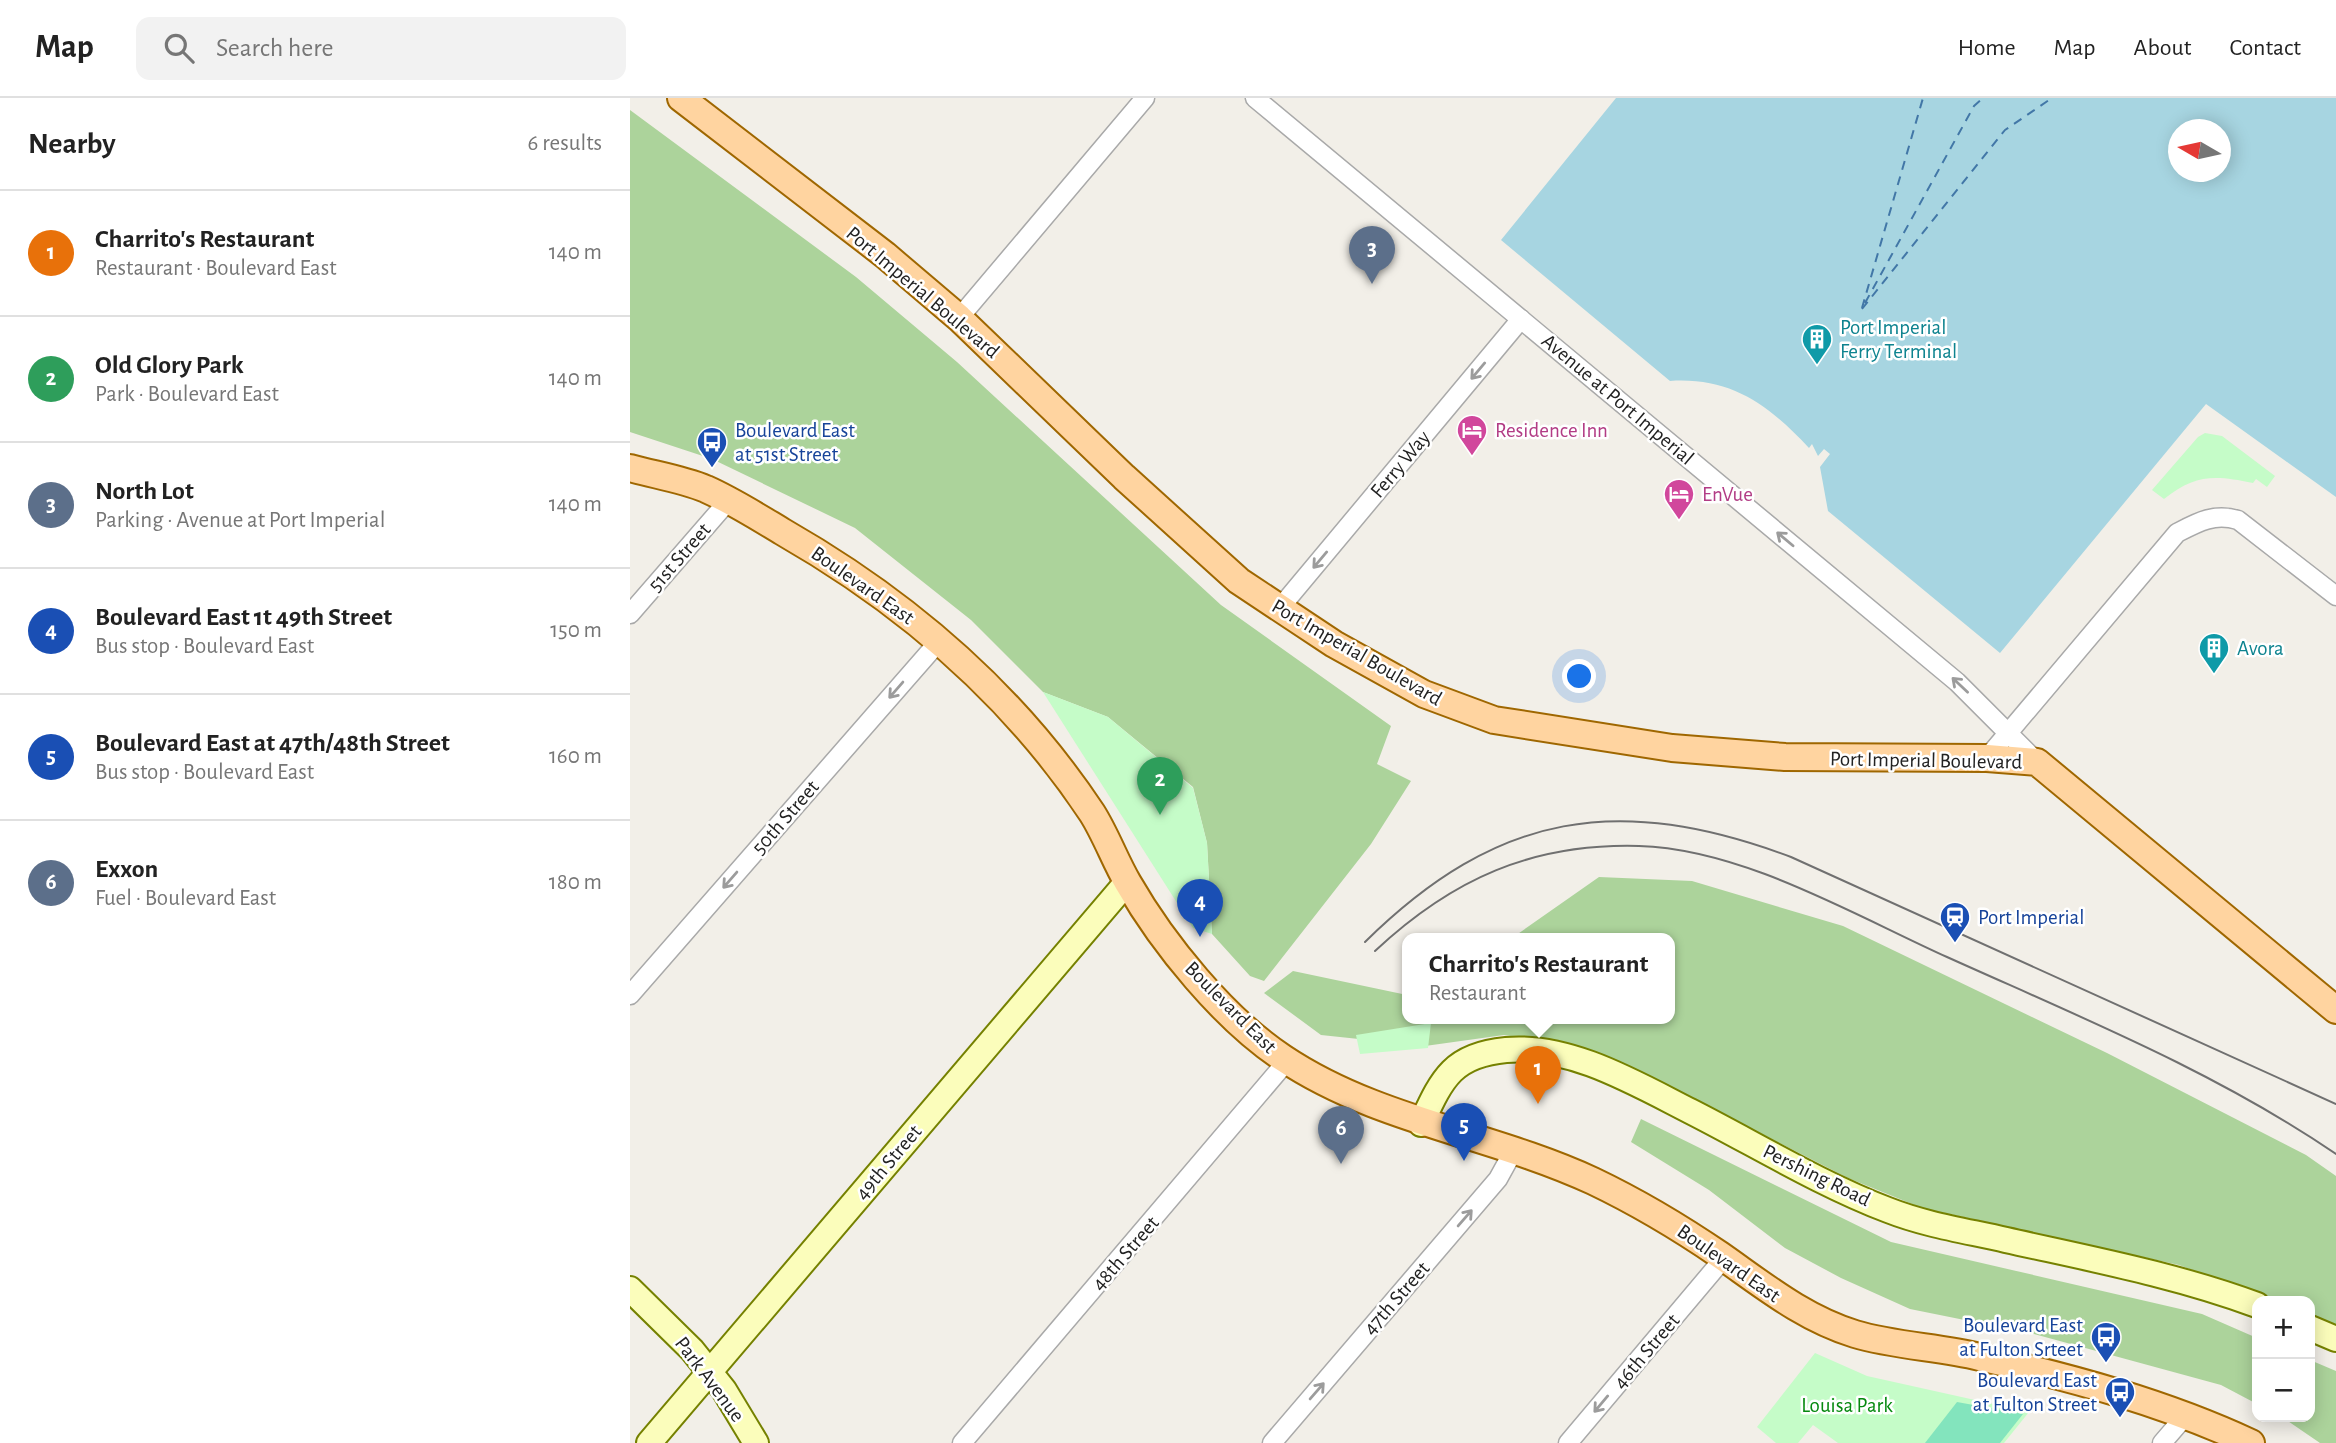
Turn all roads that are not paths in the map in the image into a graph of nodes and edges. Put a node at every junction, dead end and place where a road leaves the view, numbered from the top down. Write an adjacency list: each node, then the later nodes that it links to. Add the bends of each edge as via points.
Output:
1 (1145, 98): 4 (street)
2 (1255, 98): 5 (street, Avenue at Port Imperial)
3 (695, 102): 4 (main road, Port Imperial Boulevard)
4 (959, 318): 9 (main road, Port Imperial Boulevard, via 1172,521 1239,581)
5 (1521, 318): 9 (street, Ferry Way, one-way to 9); 12 (street, Avenue at Port Imperial, one-way to 5, via 1957,682)
6 (630, 468): 7 (main road, Boulevard East, via 701,487)
7 (729, 500): 10 (street, 51st Street); 11 (main road, Boulevard East, via 834,561)
8 (2336, 596): 12 (street, via 2238,520 2224,516 2202,519 2177,533)
9 (1279, 609): 13 (main road, Port Imperial Boulevard, via 1424,694 1494,720 1672,748 1785,757)
10 (630, 614)
11 (941, 639): 15 (main road, Boulevard East, via 1031,729 1094,816); 16 (street, 50th Street, one-way to 16)
12 (2008, 733): 13 (street); 14 (street, Avenue at Port Imperial)
13 (1987, 758): 14 (main road, Port Imperial Boulevard)
14 (2036, 762): 17 (main road, Port Imperial Boulevard)
15 (1127, 882): 18 (main road, Boulevard East, via 1168,943 1217,1000); 26 (street, 49th Street)
16 (630, 995)
17 (2336, 1010)
18 (1287, 1061): 19 (main road, Boulevard East); 31 (street, 48th Street)
19 (1421, 1124): 20 (main road, Boulevard East); 23 (street, Pershing Road, via 1437,1090 1462,1059 1506,1050 1546,1052 1655,1093 1889,1211 2195,1282)
20 (1514, 1150): 21 (main road, Boulevard East, via 1617,1193); 32 (street, 47th Street, one-way to 20, via 1498,1179)
21 (1724, 1258): 27 (main road, Boulevard East, via 1788,1305 1854,1334 1978,1356); 28 (street, 46th Street, one-way to 28)
22 (630, 1289): 26 (street, Park Avenue)
23 (2252, 1303)
24 (2315, 1330): 25 (street)
25 (2336, 1339)
26 (710, 1372): 29 (street, 49th Street); 30 (street, Park Avenue)
27 (2187, 1413): 33 (street); 34 (main road, Boulevard East)
28 (1576, 1440)
29 (649, 1443)
30 (756, 1443)
31 (962, 1443)
32 (1272, 1443)
33 (2162, 1443)
34 (2251, 1443)

